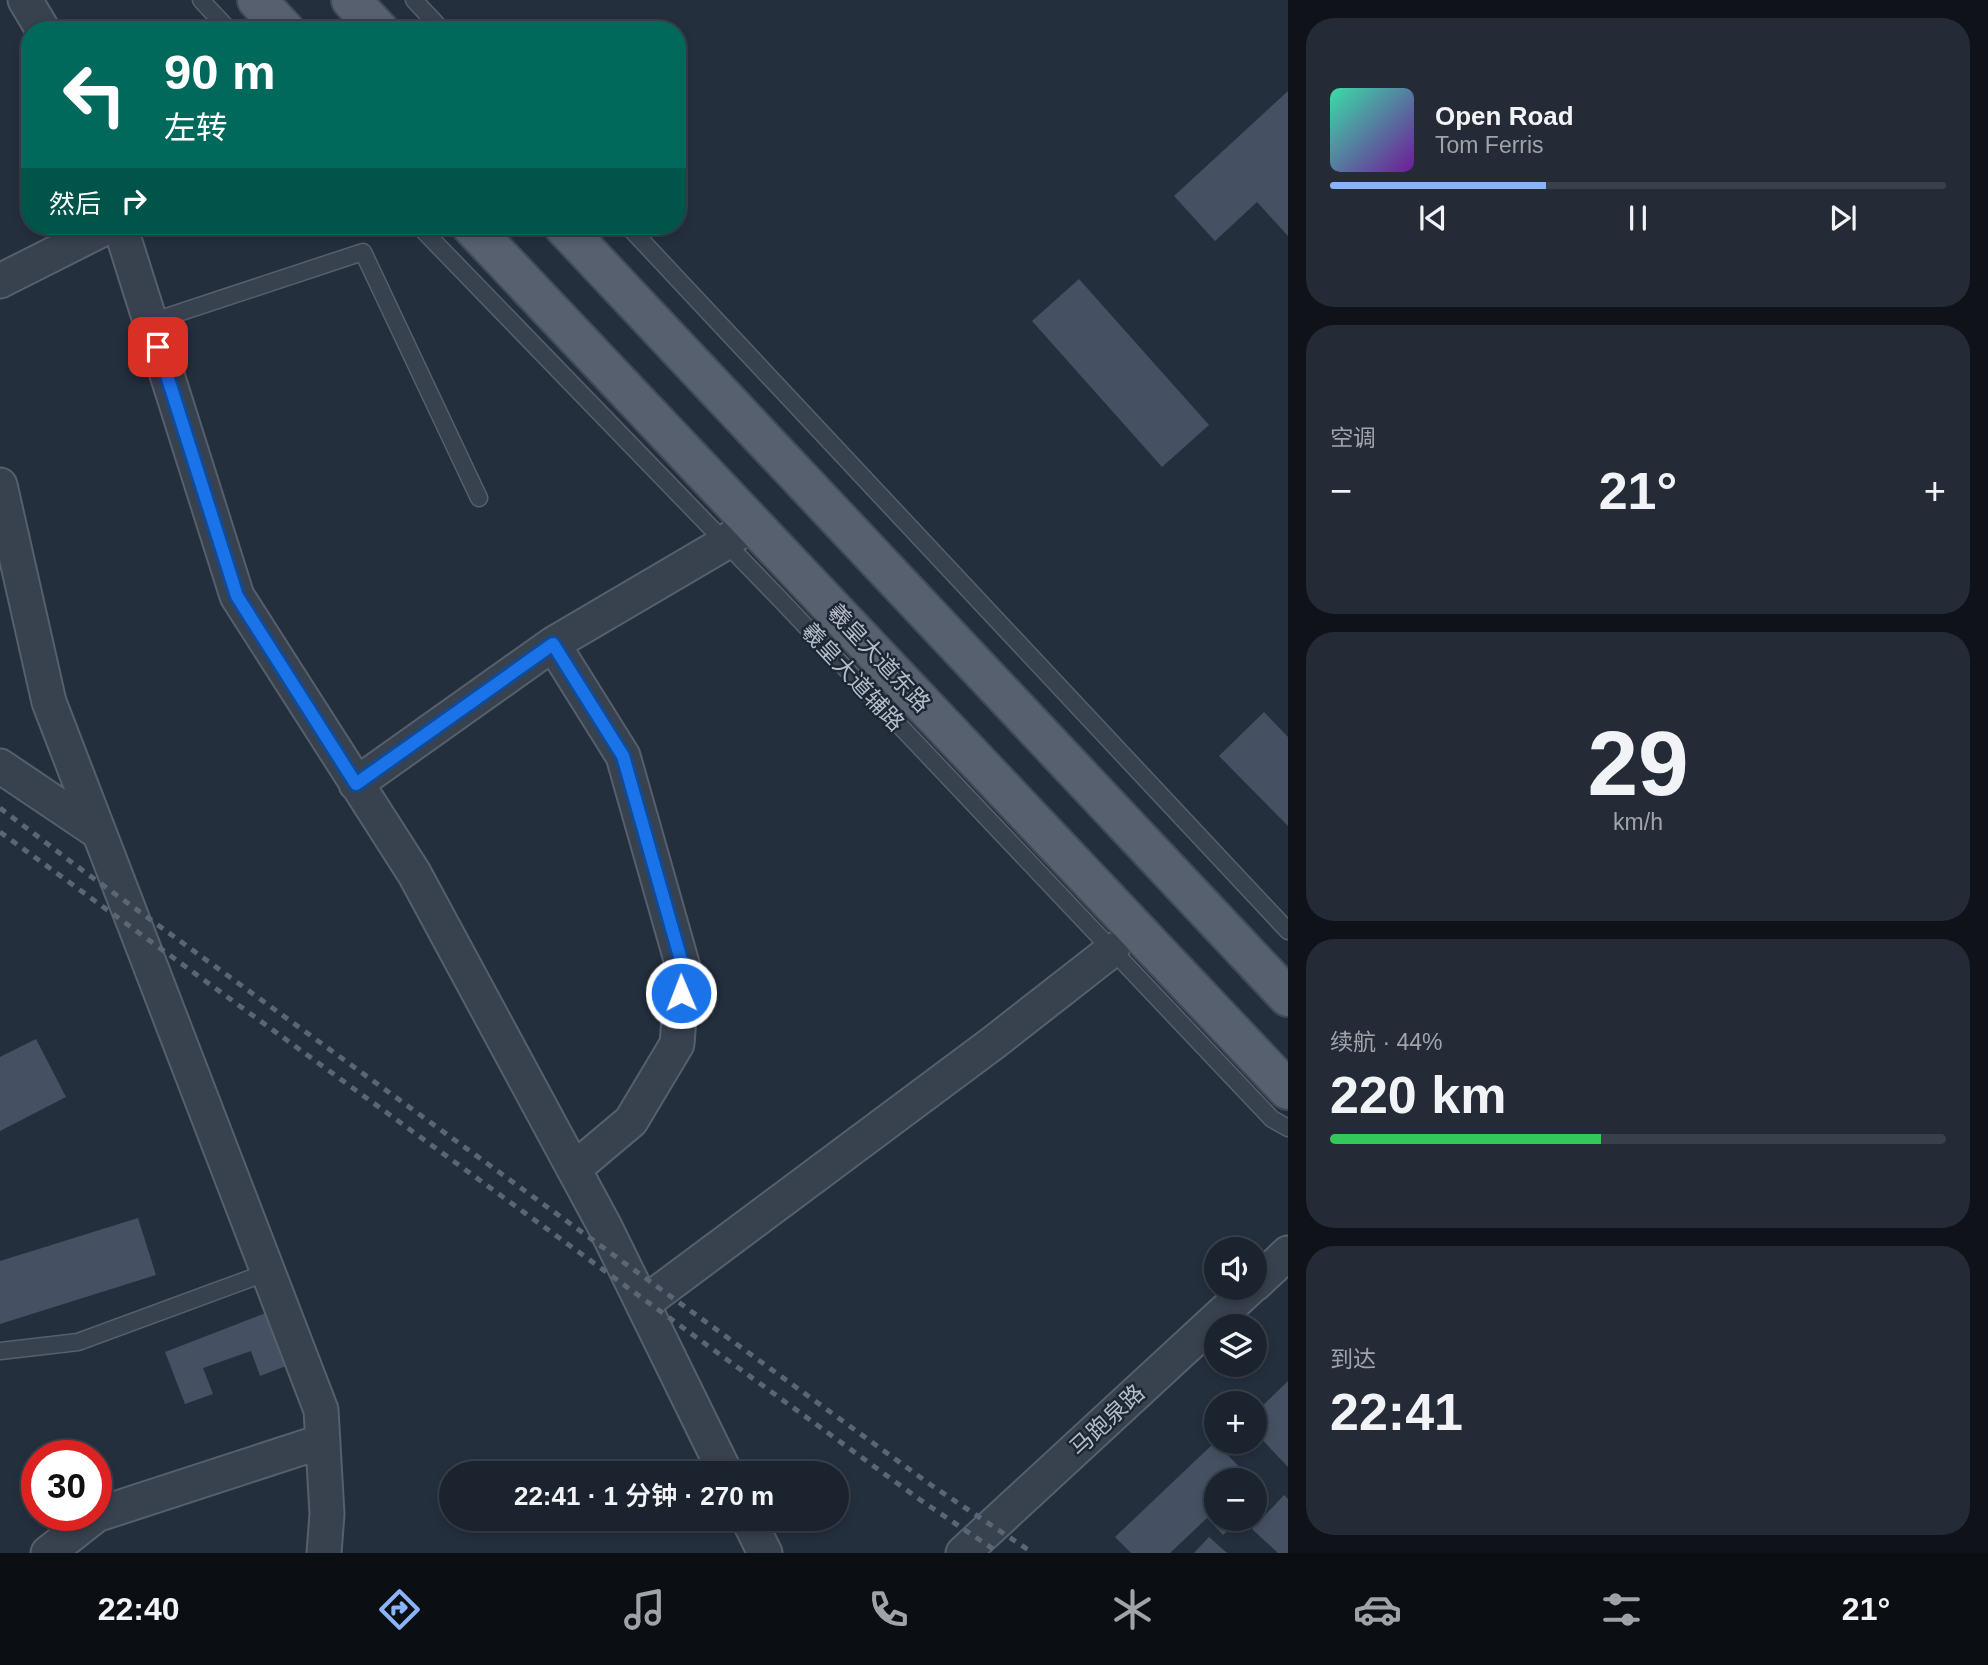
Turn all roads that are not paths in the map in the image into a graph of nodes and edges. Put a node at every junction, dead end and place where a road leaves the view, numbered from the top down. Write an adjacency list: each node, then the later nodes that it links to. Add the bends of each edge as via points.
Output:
1 (25, 0): 6 (street)
2 (201, 0): 7 (lane)
3 (257, 0): 8 (main road)
4 (351, 0): 9 (main road)
5 (414, 0): 10 (lane)
6 (38, 21)
7 (221, 21)
8 (277, 21)
9 (371, 21)
10 (434, 21)
11 (92, 235): 17 (street)
12 (123, 235): 18 (street)
13 (428, 235): 21 (lane, 羲皇大道辅路)
14 (479, 235): 21 (main road, 羲皇大道东路)
15 (571, 235): 28 (main road)
16 (636, 235): 26 (lane)
17 (0, 281)
18 (150, 322): 20 (lane, via 363,252); 24 (street, via 237,596)
19 (0, 485): 25 (street, via 48,702)
20 (480, 498)
21 (738, 532): 22 (street); 27 (lane, 羲皇大道辅路); 29 (main road, 羲皇大道东路)
22 (553, 644): 24 (street); 31 (street, via 623,756 683,967 677,1044 631,1121)
23 (0, 766): 25 (street)
24 (356, 784): 31 (street, via 414,873)
25 (98, 832): 33 (street)
26 (1288, 931)
27 (1112, 950): 30 (lane, 羲皇大道辅路, via 1272,1119); 36 (street)
28 (1288, 997)
29 (1288, 1090)
30 (1288, 1128)
31 (574, 1169): 36 (street)
32 (1288, 1253): 34 (street)
33 (268, 1272): 37 (lane, via 78,1342); 38 (street, via 321,1410)
34 (1267, 1273)
35 (1237, 1300): 46 (street, 马跑泉路)
36 (643, 1304): 39 (street)
37 (0, 1350)
38 (323, 1441): 40 (street); 44 (street)
39 (720, 1461)
40 (112, 1510)
41 (76, 1531): 43 (street)
42 (754, 1531): 45 (street)
43 (48, 1553)
44 (324, 1553)
45 (765, 1553)
46 (963, 1553)

